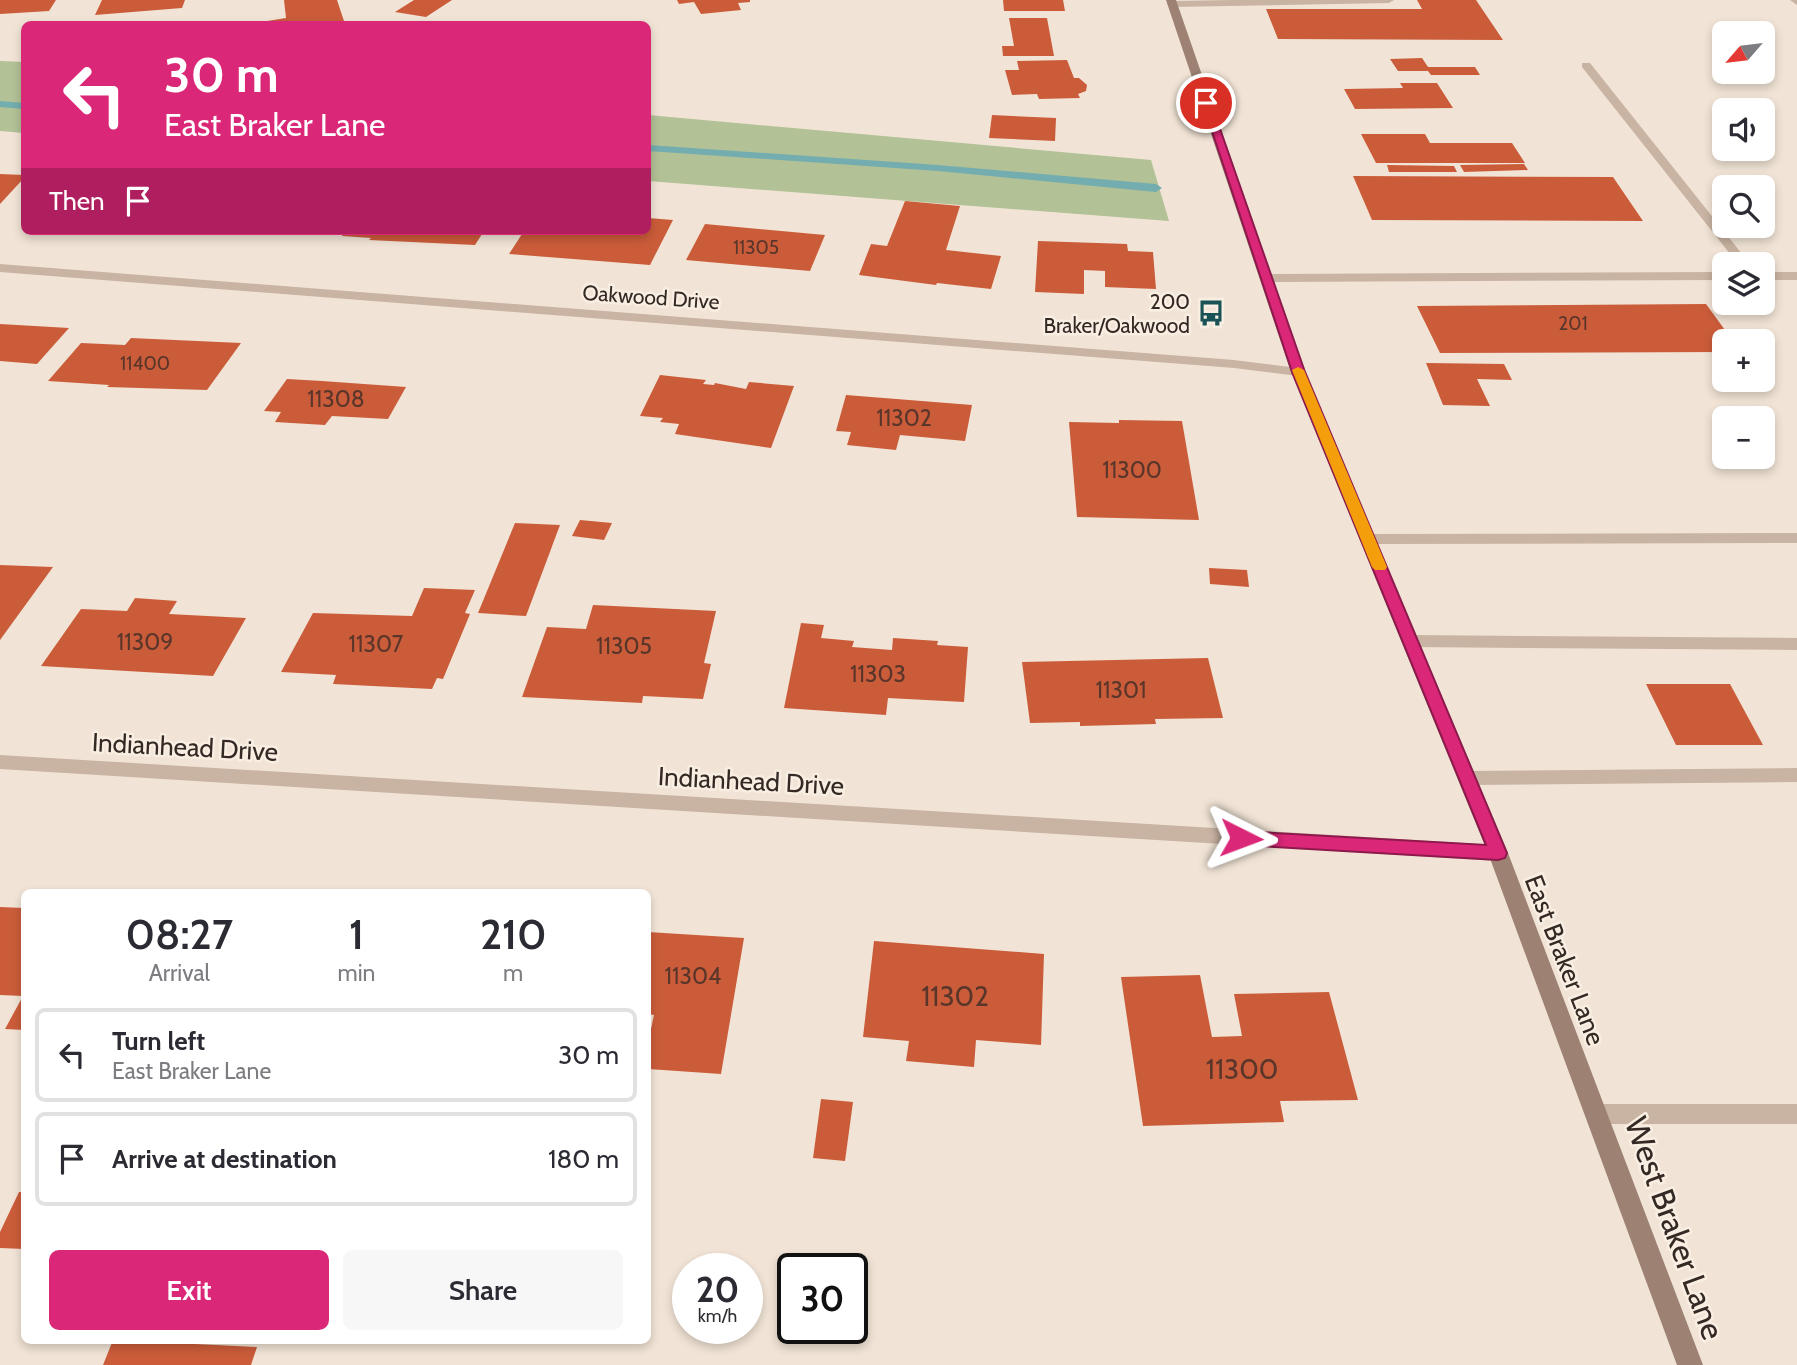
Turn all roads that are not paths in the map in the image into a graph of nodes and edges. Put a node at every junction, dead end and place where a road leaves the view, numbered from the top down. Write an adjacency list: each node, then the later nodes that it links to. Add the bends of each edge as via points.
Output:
1 (1389, 0): 2 (street)
2 (1172, 2): 9 (main road, East Braker Lane)
3 (1586, 65): 4 (street)
4 (1734, 252)
5 (0, 268): 10 (street, Oakwood Drive)
6 (1712, 276): 9 (street)
7 (1775, 276): 8 (street)
8 (1797, 276)
9 (1266, 278): 10 (main road, East Braker Lane)
10 (1298, 372): 12 (main road, East Braker Lane)
11 (1797, 538): 12 (street)
12 (1368, 539): 13 (main road, East Braker Lane)
13 (1410, 641): 14 (street); 17 (main road, East Braker Lane)
14 (1797, 643)
15 (0, 762): 18 (street, Indianhead Drive)
16 (1797, 775): 17 (street)
17 (1467, 778): 18 (main road, East Braker Lane)
18 (1498, 853): 19 (main road, East Braker Lane)
19 (1598, 1114): 20 (street); 21 (main road, West Braker Lane)
20 (1797, 1114)
21 (1690, 1365)

